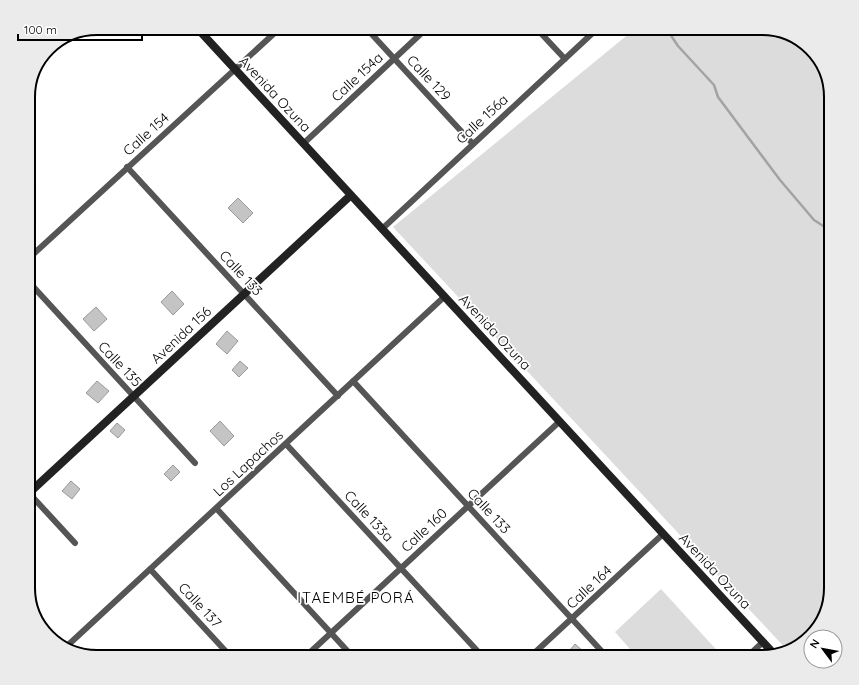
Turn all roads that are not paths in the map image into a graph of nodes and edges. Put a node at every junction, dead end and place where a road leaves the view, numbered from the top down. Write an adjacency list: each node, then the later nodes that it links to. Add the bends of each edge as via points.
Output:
1 (203, 35): 9 (main road, Avenida Ozuna)
2 (272, 35): 9 (street, Calle 154)
3 (373, 35): 7 (street, Calle 129)
4 (419, 35): 7 (street, Calle 154a)
5 (543, 35): 8 (street)
6 (591, 35): 8 (street, Calle 156a)
7 (394, 58): 10 (street, Calle 154a); 11 (street, Calle 129)
8 (565, 59): 11 (street, Calle 156a)
9 (235, 70): 10 (main road, Avenida Ozuna); 12 (street, Calle 154)
10 (303, 144): 13 (main road, Avenida Ozuna)
11 (473, 144): 14 (street, Calle 156a)
12 (127, 167): 15 (street, Calle 154); 17 (street, Calle 133)
13 (351, 195): 14 (main road, Avenida Ozuna); 17 (main road, Avenida 156)
14 (382, 229): 18 (main road, Avenida Ozuna)
15 (35, 252)
16 (35, 289): 20 (street, Calle 135)
17 (244, 294): 20 (main road, Avenida 156); 21 (street, Calle 133)
18 (444, 297): 19 (street, Los Lapachos); 22 (main road, Avenida Ozuna)
19 (353, 381): 21 (street, Los Lapachos); 27 (street, Calle 133)
20 (134, 396): 24 (street, Calle 135); 25 (main road, Avenida 156)
21 (338, 396): 23 (street, Los Lapachos)
22 (559, 422): 27 (street, Calle 160); 29 (main road, Avenida Ozuna)
23 (286, 444): 28 (street, Los Lapachos); 31 (street, Calle 133a)
24 (195, 463)
25 (35, 487)
26 (35, 500): 30 (street)
27 (468, 506): 31 (street, Calle 160); 33 (street, Calle 133)
28 (216, 508): 32 (street, Los Lapachos); 34 (street)
29 (663, 534): 33 (street, Calle 164); 35 (main road, Avenida Ozuna)
30 (75, 543)
31 (401, 568): 34 (street, Calle 160); 41 (street, Calle 133a)
32 (150, 569): 36 (street, Los Lapachos); 38 (street, Calle 137)
33 (572, 619): 42 (street, Calle 164); 43 (street, Calle 133)
34 (331, 633): 39 (street, Calle 160); 40 (street)
35 (763, 642): 37 (main road, Avenida Ozuna); 44 (street)
36 (70, 644)
37 (770, 649)
38 (225, 650)
39 (313, 650)
40 (347, 650)
41 (476, 650)
42 (538, 650)
43 (601, 650)
44 (754, 650)

